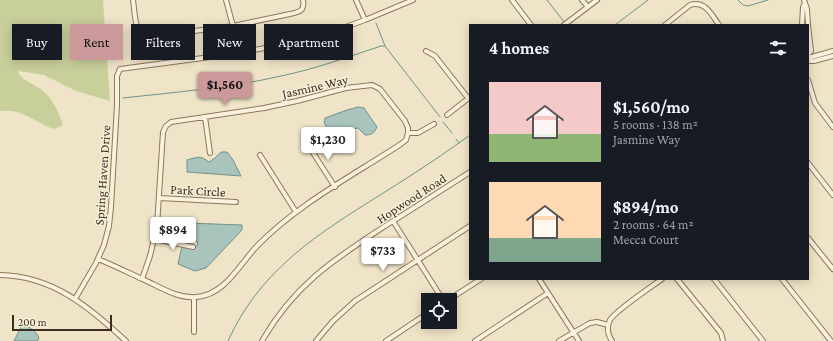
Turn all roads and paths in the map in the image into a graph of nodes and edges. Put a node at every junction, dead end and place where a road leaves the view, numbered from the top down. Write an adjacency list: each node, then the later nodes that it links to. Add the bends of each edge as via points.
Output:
1 (132, 0): 21 (street, via 137,28 146,37)
2 (226, 0): 13 (street)
3 (303, 0): 14 (street, via 303,8 299,12)
4 (356, 0): 12 (street)
5 (414, 0): 9 (street)
6 (512, 0): 15 (street)
7 (582, 0): 11 (street)
8 (597, 0): 11 (street)
9 (407, 1): 12 (street)
10 (804, 1): 19 (street); 20 (street)
11 (588, 8): 16 (street)
12 (365, 20): 23 (street, via 307,38)
13 (232, 24)
14 (242, 24)
15 (530, 24)
16 (565, 24)
17 (666, 24): 18 (street, via 690,5 698,3 705,6)
18 (718, 24)
19 (802, 24)
20 (808, 24)
21 (203, 30)
22 (809, 34): 28 (street)
23 (256, 49)
24 (426, 51): 30 (street, via 435,56)
25 (833, 51): 28 (street)
26 (833, 56): 28 (street)
27 (203, 58): 51 (street, Spring Haven Drive, via 119,70 110,217)
28 (809, 58)
29 (809, 83): 34 (street, via 815,103)
30 (469, 97): 31 (street)
31 (447, 115)
32 (205, 117): 35 (street, Jasmine Way, via 264,108 346,88 372,85 382,91 405,121); 37 (street); 43 (street, Jasmine Way, via 173,121 165,127)
33 (434, 124): 35 (street, via 418,133)
34 (833, 127)
35 (408, 133): 41 (street, via 403,142)
36 (308, 145): 41 (street)
37 (210, 153)
38 (260, 155): 45 (street)
39 (809, 164): 42 (street)
40 (469, 173): 46 (street, Hopwood Road)
41 (335, 187): 45 (street)
42 (833, 195)
43 (159, 198): 44 (street, Park Circle); 48 (street, Jasmine Way)
44 (236, 202)
45 (296, 212): 65 (street, via 255,248 222,287 208,295)
46 (393, 221): 52 (street); 72 (street, Hopwood Road, via 310,279 283,309)
47 (469, 227): 52 (street)
48 (155, 239): 50 (street); 55 (street, Jasmine Way)
49 (809, 239): 53 (street)
50 (193, 247)
51 (98, 259): 55 (street); 66 (street, Spring Haven Drive)
52 (418, 260): 62 (street); 73 (street, via 355,302 333,321)
53 (833, 269)
54 (0, 275): 66 (street, via 41,282)
55 (142, 279): 65 (street, via 178,295)
56 (479, 280): 64 (street)
57 (540, 280): 63 (street)
58 (661, 280): 68 (street, via 615,314)
59 (678, 280): 79 (street, via 721,333)
60 (715, 280): 80 (street)
61 (783, 280): 81 (street)
62 (439, 293)
63 (548, 293): 70 (street); 75 (street)
64 (457, 294)
65 (194, 298): 69 (street)
66 (75, 299): 71 (street)
67 (421, 318): 74 (street)
68 (608, 325): 70 (street, via 593,322); 78 (street)
69 (194, 332)
70 (573, 332): 76 (street); 77 (street)
71 (126, 341)
72 (262, 341)
73 (316, 341)
74 (386, 341)
75 (475, 341)
76 (560, 341)
77 (579, 341)
78 (612, 341)
79 (723, 341)
80 (763, 341)
81 (831, 341)

